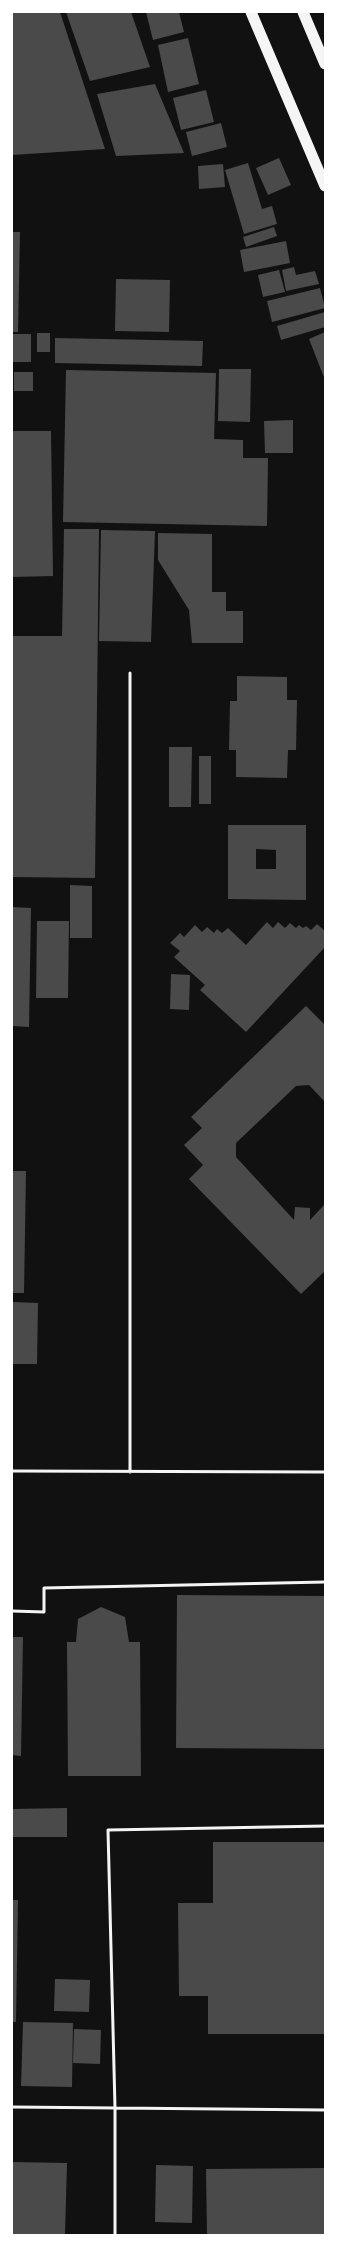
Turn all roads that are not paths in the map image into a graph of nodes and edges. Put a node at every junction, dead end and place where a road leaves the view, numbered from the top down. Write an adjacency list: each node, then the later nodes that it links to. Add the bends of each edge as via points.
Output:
1 (251, 12): 4 (highway)
2 (303, 12): 3 (highway)
3 (325, 64)
4 (325, 186)
5 (130, 673): 7 (lane)
6 (12, 1471): 7 (lane)
7 (130, 1472): 8 (lane)
8 (325, 1472)
9 (325, 1582): 10 (lane, via 44,1588 44,1612)
10 (12, 1611)
11 (325, 1826): 13 (lane, via 108,1830)
12 (12, 2107): 13 (lane)
13 (115, 2108): 14 (lane); 15 (lane)
14 (325, 2110)
15 (115, 2235)

